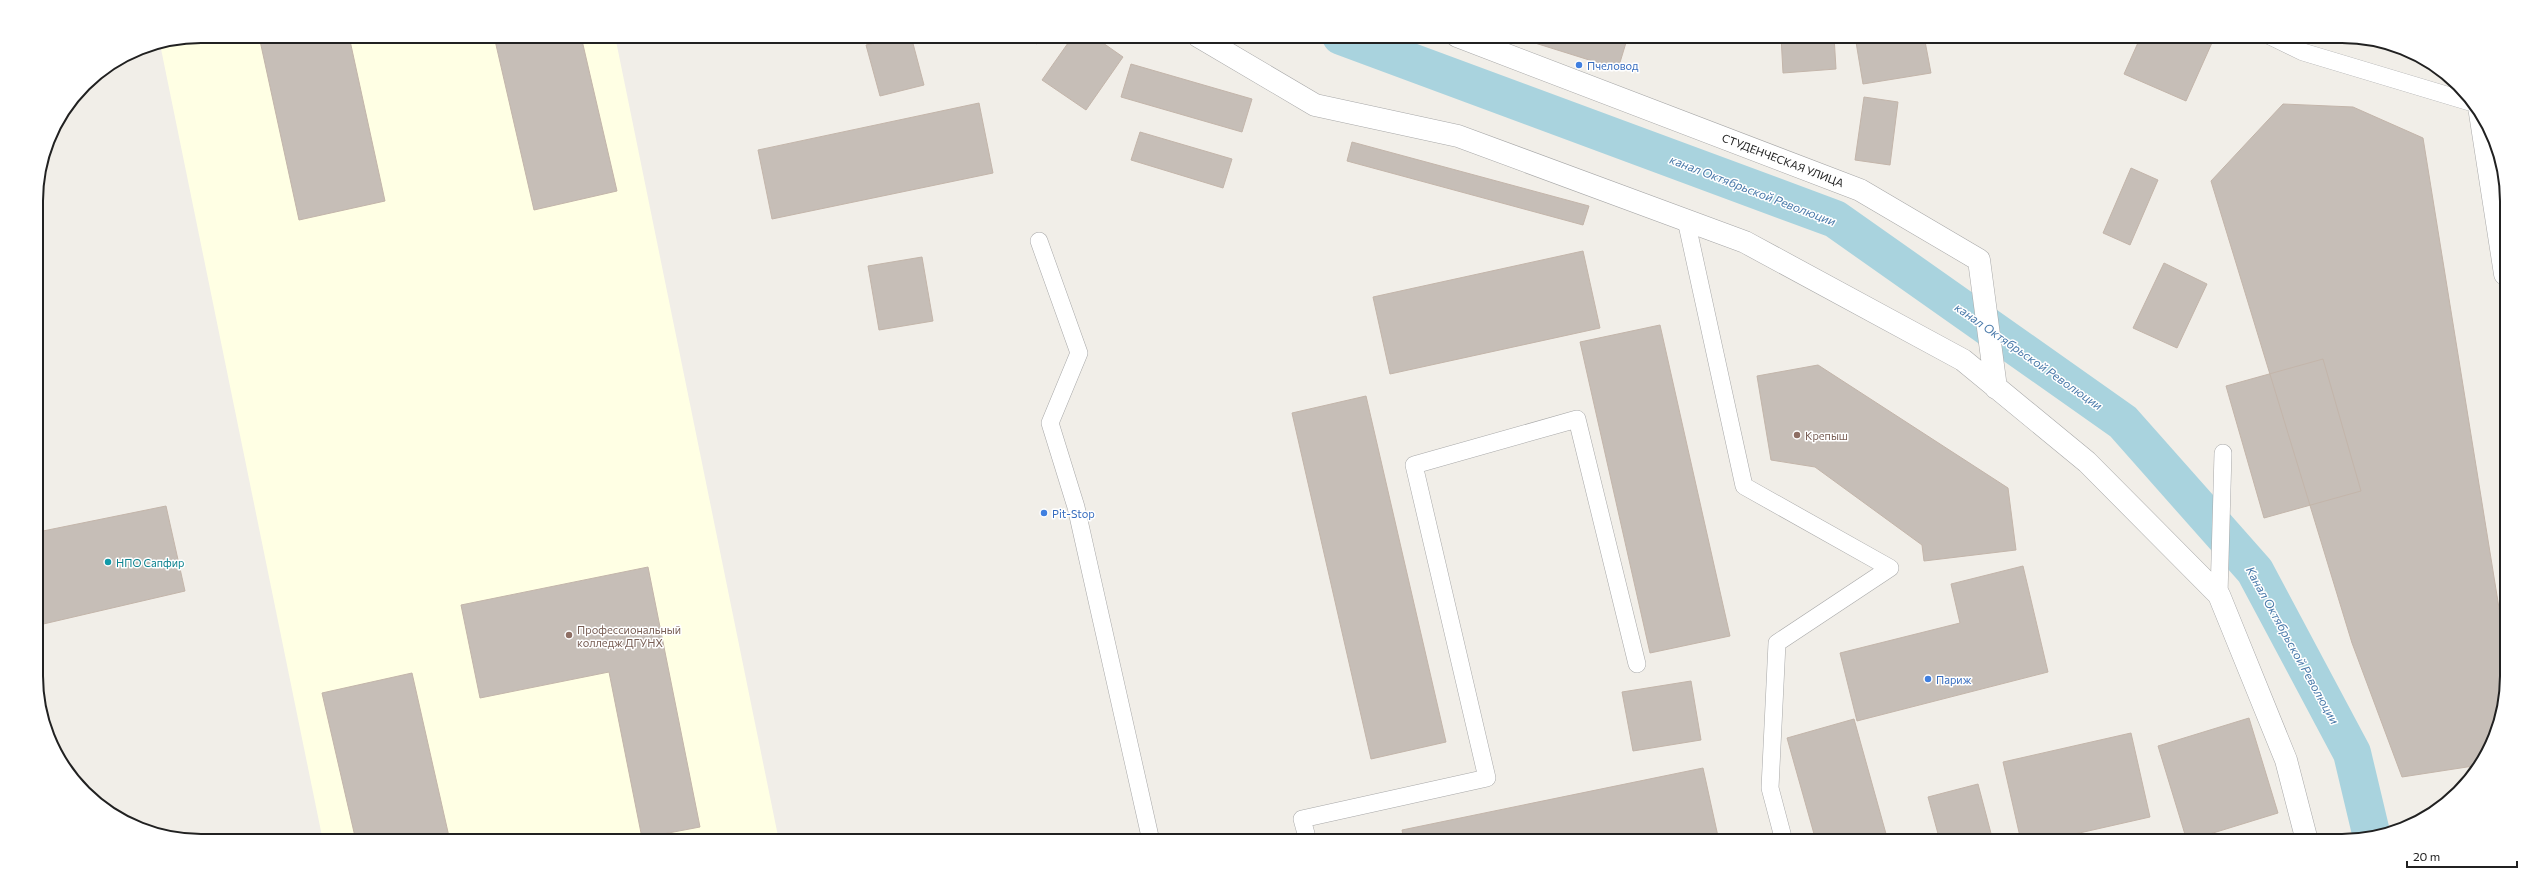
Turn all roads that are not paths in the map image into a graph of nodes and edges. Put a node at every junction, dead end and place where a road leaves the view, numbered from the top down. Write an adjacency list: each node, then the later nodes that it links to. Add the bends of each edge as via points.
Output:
1 (1210, 43): 6 (street, via 1315,105 1458,136)
2 (1475, 43): 9 (street, СТУДЕНЧЕСКАЯ УЛИЦА, via 1860,190 1979,260)
3 (2284, 43): 4 (lane, via 2303,52)
4 (2463, 100)
5 (2482, 128): 8 (street)
6 (1686, 220): 9 (street, via 1746,242 1963,360); 15 (lane, via 1744,486 1890,568 1777,643 1770,788)
7 (1039, 241): 13 (lane, via 1079,353 1050,423 1076,507)
8 (2500, 247)
9 (1996, 388): 11 (street, via 2087,462)
10 (2223, 453): 11 (lane)
11 (2219, 595): 16 (street, via 2286,760)
12 (1638, 664): 14 (lane, via 1577,419 1414,465 1487,778 1302,819)
13 (1149, 834)
14 (1306, 834)
15 (1782, 834)
16 (2305, 834)

